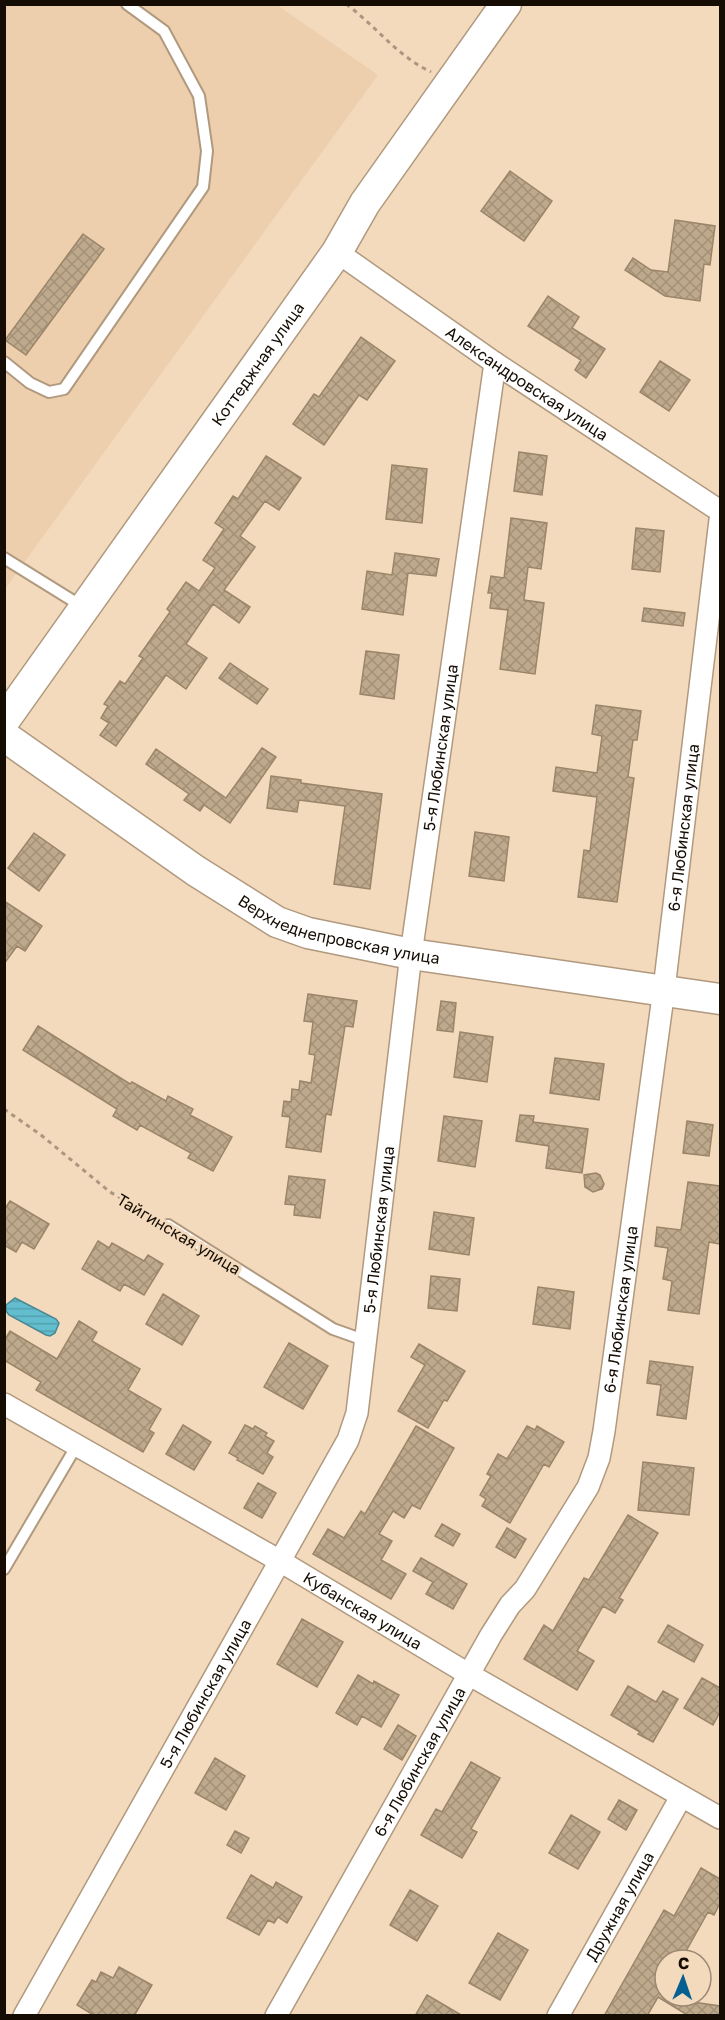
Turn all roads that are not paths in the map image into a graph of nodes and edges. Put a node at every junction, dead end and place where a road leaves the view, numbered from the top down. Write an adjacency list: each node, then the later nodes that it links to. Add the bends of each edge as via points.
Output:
1 (127, 4): 4 (lane, via 164,31 199,96 207,151 203,187 64,389 49,392 30,383)
2 (506, 4): 3 (street, Коттеджная улица)
3 (336, 252): 5 (street, Александровская улица); 9 (street, Коттеджная улица)
4 (4, 362)
5 (495, 363): 6 (street, Александровская улица); 12 (street, 5-я Любинская улица)
6 (720, 511)
7 (720, 520): 13 (street, 6-я Любинская улица)
8 (4, 558): 9 (lane)
9 (86, 609): 10 (street, Коттеджная улица)
10 (4, 721)
11 (4, 736): 12 (street, Верхнеднепровская улица, via 196,871 277,922)
12 (411, 954): 13 (street, Верхнеднепровская улица); 16 (street, 5-я Любинская улица)
13 (664, 989): 14 (street, Верхнеднепровская улица); 21 (street, 6-я Любинская улица, via 598,1458 583,1497 525,1590 510,1605)
14 (720, 999)
15 (168, 1225): 16 (lane, Тайгинская улица, via 333,1329)
16 (364, 1340): 19 (street, 5-я Любинская улица, via 361,1391 348,1440)
17 (4, 1404): 18 (street, Кубанская улица)
18 (77, 1445): 19 (street, Кубанская улица); 20 (lane)
19 (280, 1561): 21 (street, Кубанская улица); 24 (street, 5-я Любинская улица)
20 (4, 1569)
21 (470, 1675): 22 (street, Кубанская улица); 25 (street, 6-я Любинская улица)
22 (681, 1797): 23 (street, Кубанская улица); 26 (street, Дружная улица)
23 (720, 1818)
24 (24, 2016)
25 (276, 2016)
26 (558, 2016)

